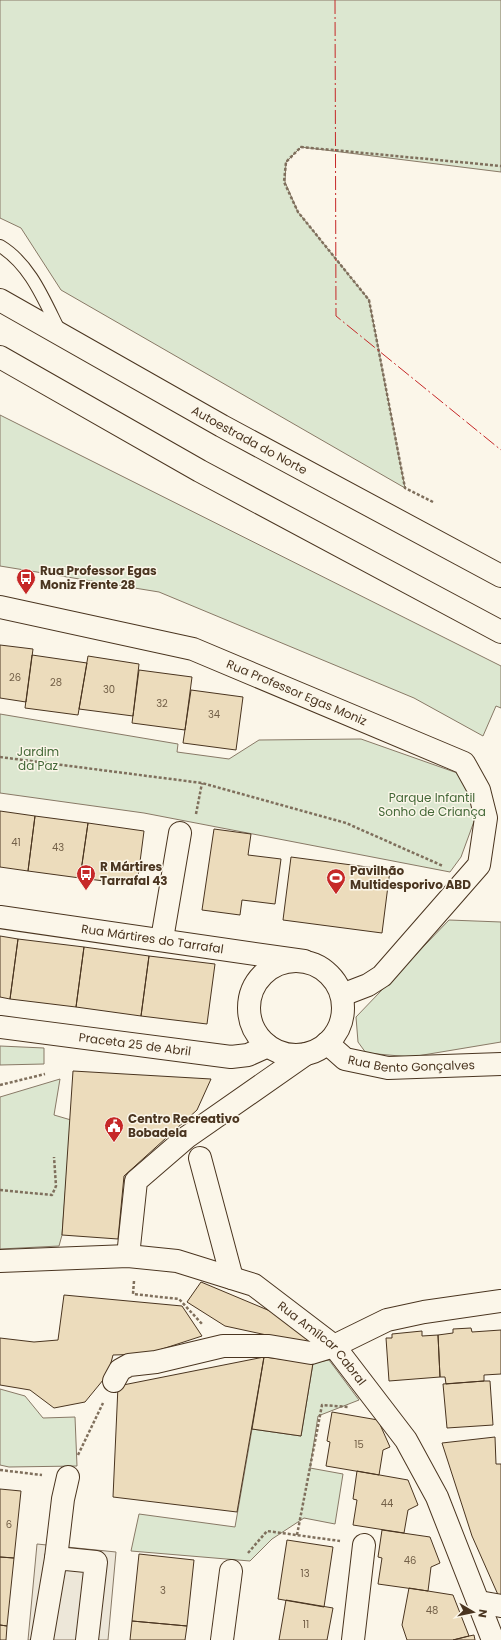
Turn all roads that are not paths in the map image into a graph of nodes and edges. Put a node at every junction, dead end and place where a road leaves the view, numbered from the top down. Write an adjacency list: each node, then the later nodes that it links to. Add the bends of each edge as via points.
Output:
1 (0, 246): 3 (lane, via 12,253 34,281)
2 (0, 300): 3 (main road, Autoestrada do Norte)
3 (62, 336): 5 (main road, Autoestrada do Norte, via 222,426)
4 (0, 357): 7 (main road, via 200,471)
5 (501, 576)
6 (0, 607): 12 (main road, Rua Professor Egas Moniz, via 193,649 464,764 479,790 486,818 479,866 382,976 368,986)
7 (501, 632)
8 (180, 833): 10 (main road)
9 (0, 918): 10 (main road, Rua Mártires do Tarrafal)
10 (162, 939): 11 (main road, Rua Mártires do Tarrafal)
11 (304, 961): 12 (main road, via 328,972); 15 (main road, via 277,964 265,972 250,996 252,1024 258,1036)
12 (342, 995): 14 (main road, via 341,1021 336,1034)
13 (0, 1027): 15 (main road, Praceta 25 de Abril, via 231,1057 248,1055)
14 (327, 1043): 16 (main road); 17 (main road, Rua Bento Gonçalves, via 345,1059 388,1068)
15 (268, 1046): 16 (main road, via 293,1055)
16 (306, 1054): 19 (main road, via 187,1137 136,1181)
17 (501, 1064)
18 (200, 1158): 21 (main road)
19 (132, 1256): 20 (main road, Rua Amílcar Cabral); 21 (main road, Rua Amílcar Cabral, via 178,1261)
20 (0, 1261)
21 (232, 1278): 23 (main road, Rua Amílcar Cabral, via 254,1285)
22 (501, 1301): 23 (main road, via 387,1320)
23 (334, 1346): 24 (main road, via 311,1353 270,1346 223,1346 156,1362 129,1365 120,1370); 29 (main road, Rua Amílcar Cabral, via 406,1440 437,1498)
24 (114, 1382)
25 (68, 1477): 27 (main road)
26 (364, 1545): 34 (main road)
27 (56, 1558): 31 (main road); 32 (main road, via 96,1562)
28 (231, 1571): 33 (main road)
29 (479, 1602): 30 (main road); 35 (main road, Rua Amílcar Cabral)
30 (501, 1606)
31 (42, 1640)
32 (87, 1640)
33 (222, 1640)
34 (353, 1640)
35 (493, 1640)

